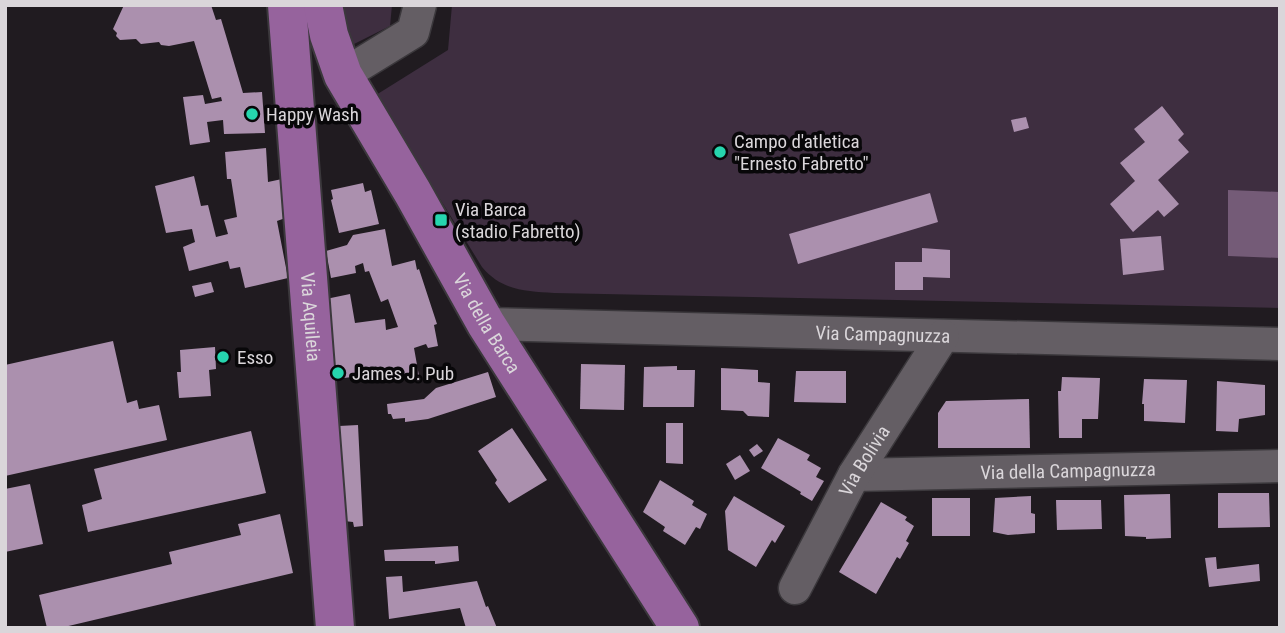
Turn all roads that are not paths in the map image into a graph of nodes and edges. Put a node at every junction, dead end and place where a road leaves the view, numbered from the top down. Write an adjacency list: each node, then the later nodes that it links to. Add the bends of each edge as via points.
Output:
1 (287, 5): 11 (main road, Via Aquileia)
2 (323, 5): 4 (main road, Via della Barca)
3 (420, 5): 4 (street, via 413,32)
4 (343, 75): 5 (main road, Via della Barca)
5 (486, 324): 6 (street, Via Campagnuzza); 12 (main road, Via della Barca)
6 (943, 336): 7 (street, Via Campagnuzza); 9 (street, Via Bolivia)
7 (1280, 344)
8 (1280, 466): 9 (street, Via della Campagnuzza)
9 (854, 475): 10 (street, Via Bolivia)
10 (795, 588)
11 (335, 628)
12 (680, 628)

